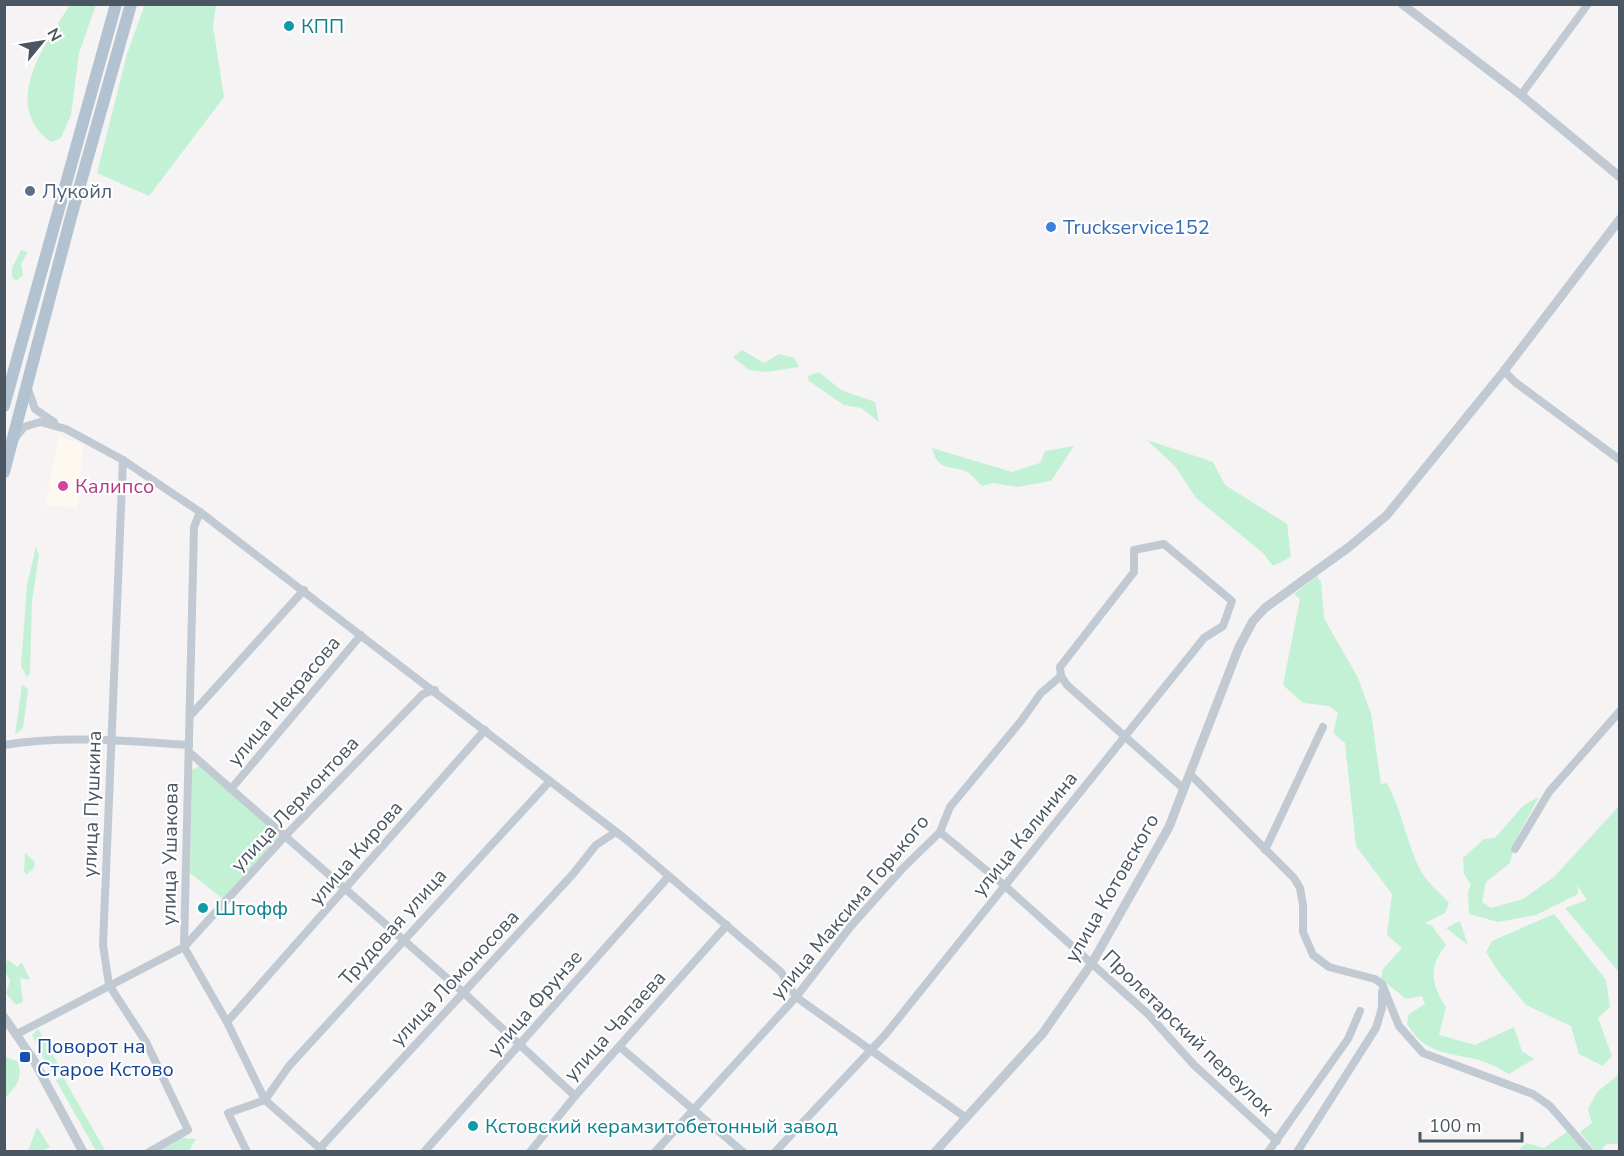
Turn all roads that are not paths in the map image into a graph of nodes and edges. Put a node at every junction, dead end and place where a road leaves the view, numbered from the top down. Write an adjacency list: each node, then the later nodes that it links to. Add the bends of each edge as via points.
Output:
1 (116, 4): 10 (main road)
2 (131, 4): 9 (main road)
3 (1402, 4): 5 (street)
4 (1588, 4): 5 (street)
5 (1521, 95): 6 (street)
6 (1620, 177)
7 (1620, 219): 8 (street, улица Котовского)
8 (1504, 371): 14 (street); 29 (street, улица Котовского, via 1387,514 1253,621 1239,647)
9 (27, 383): 11 (street, via 35,409); 12 (main road)
10 (4, 406)
11 (66, 429): 12 (street, via 50,423 32,423 18,433); 13 (street)
12 (8, 454): 15 (main road)
13 (123, 460): 16 (street); 26 (street, улица Пушкина)
14 (1620, 460)
15 (4, 472)
16 (200, 512): 17 (street); 22 (street, улица Ушакова, via 194,527)
17 (304, 590): 18 (street); 22 (street)
18 (362, 635): 20 (street); 31 (street, улица Некрасова)
19 (1061, 676): 25 (street); 25 (street, улица Калинина, via 1060,667 1134,572 1134,550 1164,544 1233,601 1222,626 1204,638); 34 (street, улица Максима Горького, via 1041,693 950,807)
20 (435, 690): 24 (street); 35 (street, улица Лермонтова, via 423,694)
21 (1620, 711): 36 (street, via 1549,792)
22 (190, 716): 28 (street, улица Ушакова)
23 (1323, 727): 37 (street)
24 (485, 730): 30 (street); 40 (street, улица Кирова)
25 (1125, 737): 32 (street); 39 (street, улица Калинина)
26 (110, 740): 27 (street); 28 (street); 46 (street, улица Пушкина, via 103,945)
27 (4, 745)
28 (189, 748): 31 (street); 43 (street, улица Ушакова)
29 (1190, 774): 32 (street, улица Котовского); 37 (street)
30 (550, 781): 33 (street); 42 (street, Трудовая улица)
31 (231, 789): 35 (street)
32 (1184, 789): 44 (street, улица Котовского, via 1169,827)
33 (616, 832): 38 (street); 47 (street, улица Ломоносова, via 596,844)
34 (940, 832): 39 (street, Пролетарский переулок); 48 (street, улица Максима Горького, via 851,926)
35 (285, 836): 40 (street); 43 (street, улица Лермонтова)
36 (1515, 849)
37 (1265, 850): 45 (street, via 1300,888 1303,932 1313,955 1329,967)
38 (669, 876): 41 (street); 54 (street, улица Фрунзе)
39 (1004, 885): 44 (street, Пролетарский переулок); 56 (street, улица Калинина, via 885,1035)
40 (347, 889): 42 (street); 51 (street, улица Кирова)
41 (727, 925): 48 (street, via 781,972); 55 (street, улица Чапаева)
42 (403, 940): 47 (street); 58 (street, Трудовая улица, via 289,1066)
43 (184, 947): 46 (street); 51 (street, улица Ушакова)
44 (1092, 963): 60 (street, улица Котовского, via 1043,1033); 61 (street, Пролетарский переулок)
45 (1382, 984): 73 (street, via 1382,1008 1376,1028); 74 (street, via 1399,1026 1423,1053 1533,1094 1550,1106)
46 (109, 985): 53 (street); 65 (street, улица Пушкина, via 146,1042 188,1130)
47 (464, 993): 54 (street); 62 (street, улица Ломоносова)
48 (796, 997): 56 (street); 59 (street, улица Максима Горького)
49 (1360, 1011): 61 (street, via 1348,1039)
50 (4, 1017): 53 (street)
51 (227, 1022): 58 (street, улица Ушакова)
52 (4, 1029): 53 (street)
53 (17, 1034): 64 (street)
54 (521, 1045): 57 (street); 67 (street, улица Фрунзе)
55 (620, 1047): 57 (street, улица Чапаева); 59 (street)
56 (869, 1049): 60 (street); 70 (street, улица Калинина)
57 (575, 1096): 63 (street, улица Чапаева)
58 (265, 1100): 62 (street, улица Ушакова); 66 (street, via 228,1113)
59 (693, 1109): 68 (street, улица Максима Горького); 69 (street)
60 (965, 1117): 71 (street, улица Котовского)
61 (1277, 1141): 72 (street)
62 (322, 1150)
63 (534, 1150)
64 (83, 1152)
65 (149, 1152)
66 (247, 1152)
67 (424, 1152)
68 (655, 1152)
69 (743, 1152)
70 (775, 1152)
71 (934, 1152)
72 (1268, 1152)
73 (1297, 1152)
74 (1590, 1152)

